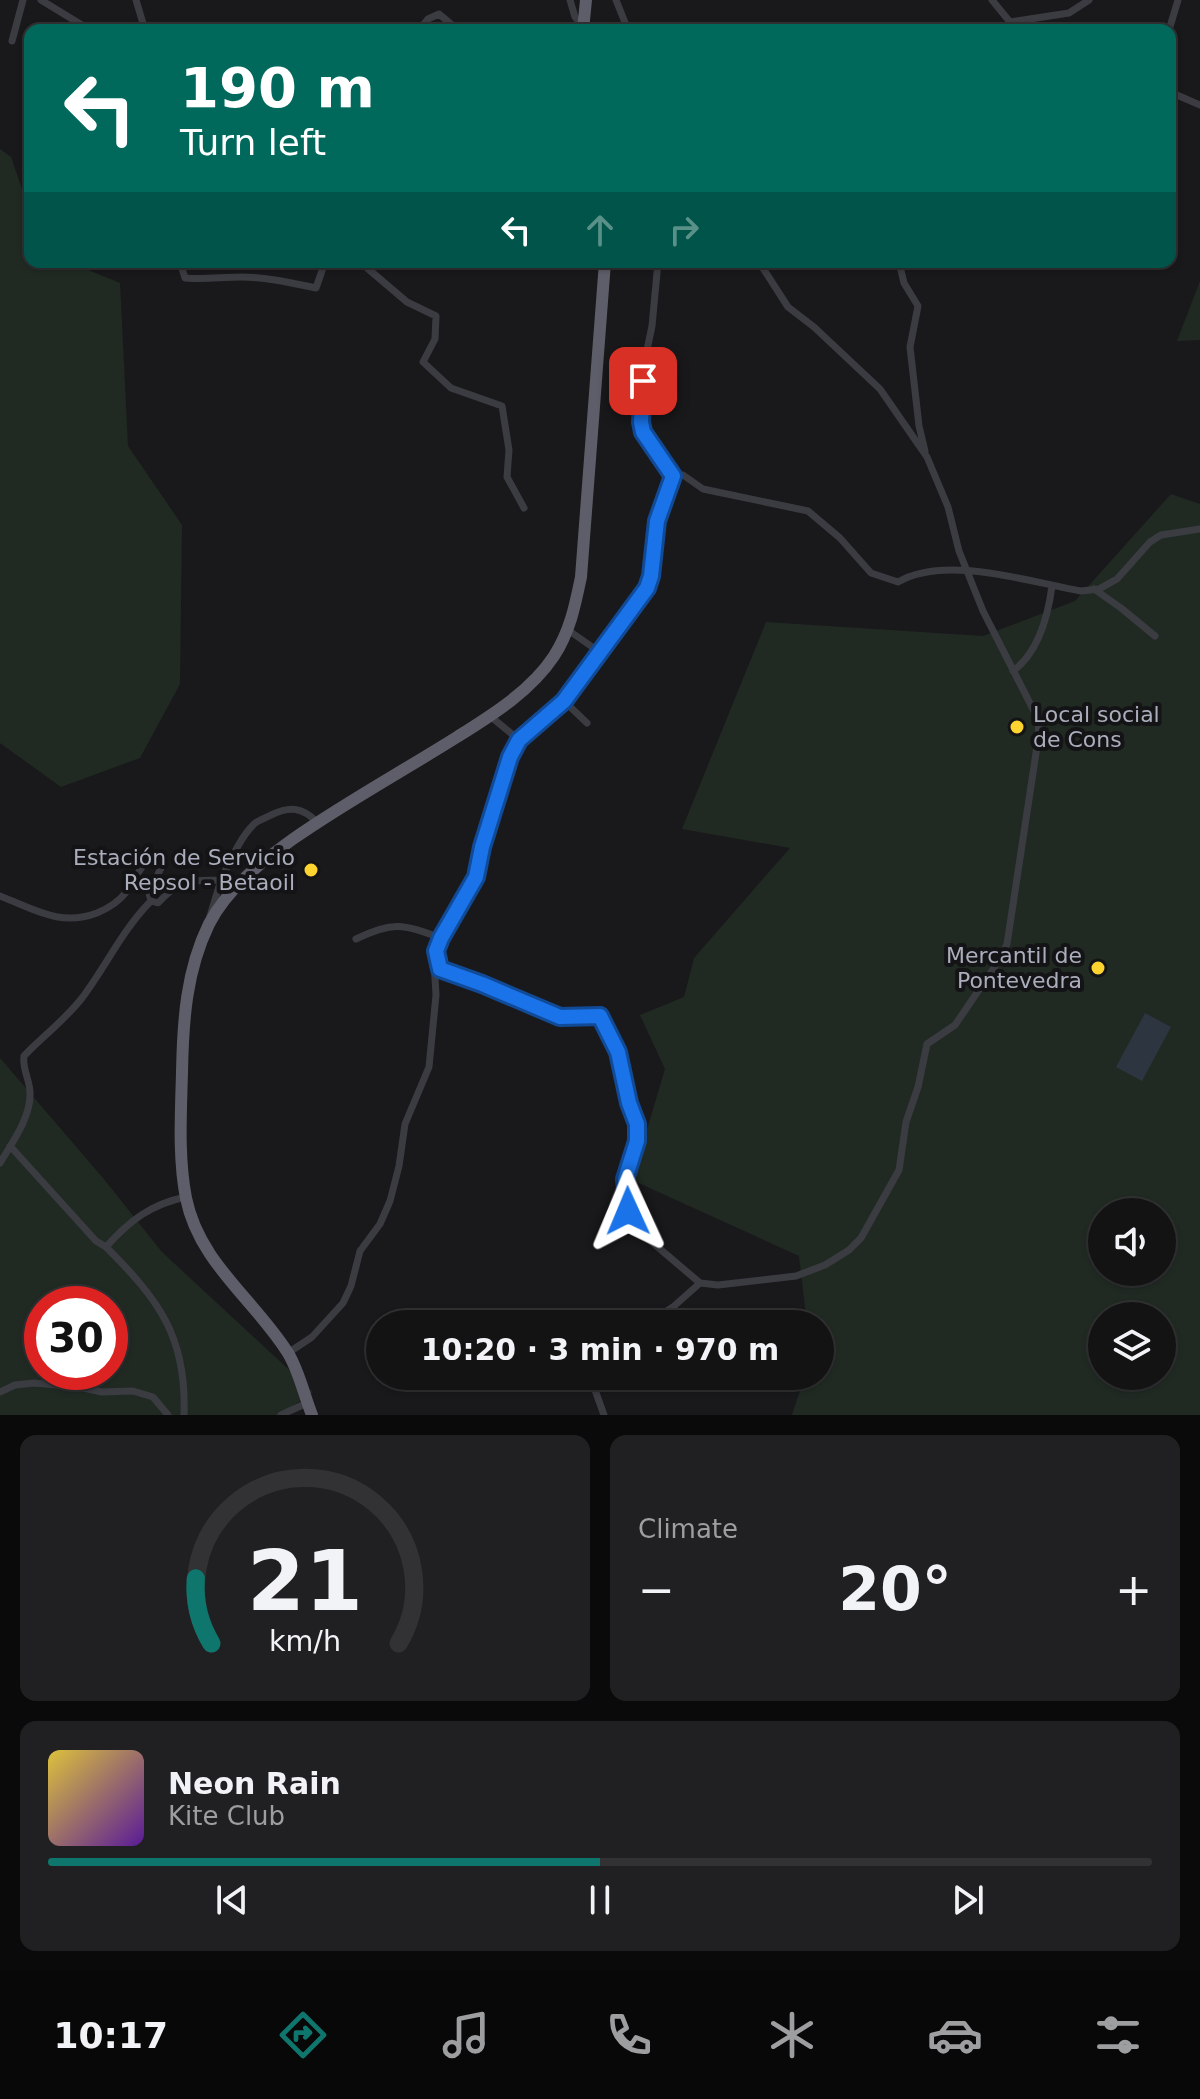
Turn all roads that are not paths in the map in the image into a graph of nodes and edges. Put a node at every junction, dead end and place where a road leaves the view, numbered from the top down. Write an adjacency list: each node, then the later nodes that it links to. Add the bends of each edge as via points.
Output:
1 (23, 0): 19 (street)
2 (41, 0): 11 (street)
3 (136, 0): 12 (street)
4 (570, 0): 15 (street)
5 (586, 0): 16 (highway)
6 (616, 0): 17 (street)
7 (992, 0): 10 (street)
8 (1089, 0): 10 (street, via 1069,13)
9 (1178, 0): 18 (street)
10 (1010, 22)
11 (80, 24)
12 (143, 24)
13 (424, 24): 14 (street, via 439,14)
14 (451, 24)
15 (580, 24)
16 (583, 24)
17 (626, 24)
18 (1171, 24)
19 (12, 41)
20 (1176, 95): 21 (street)
21 (1200, 105)
22 (182, 268): 23 (street, via 185,278 272,279 316,288)
23 (323, 268)
24 (367, 268): 31 (street, via 407,302 436,316 435,339 423,362 451,388 502,406 507,477)
25 (605, 268): 36 (highway, via 581,577)
26 (657, 268): 30 (street, via 641,422)
27 (763, 268): 29 (street, via 788,307 880,389)
28 (899, 268): 29 (street, via 918,306 910,347)
29 (927, 457): 33 (street)
30 (673, 476): 33 (street, via 683,475 703,489 808,511 871,573 898,582 913,573); 38 (street, via 657,521 647,588)
31 (524, 508)
32 (1200, 529): 35 (street, via 1161,535 1117,579)
33 (966, 570): 34 (street); 39 (street)
34 (1052, 586): 35 (street); 39 (street, via 1048,616 1030,653)
35 (1094, 589): 37 (street)
36 (568, 630): 38 (street); 41 (highway, via 527,687)
37 (1155, 636)
38 (598, 651): 40 (street)
39 (1013, 671): 56 (street, via 1039,721 1007,944 955,1025 927,1044 894,1183 861,1238 825,1265 796,1276)
40 (564, 701): 42 (street); 43 (street)
41 (490, 715): 43 (street); 44 (highway)
42 (587, 723)
43 (519, 740): 49 (street, via 506,766 476,877)
44 (317, 822): 45 (street, via 298,808 255,823); 48 (highway, via 268,857 229,894)
45 (221, 880): 47 (street, via 187,882 174,886 158,903); 48 (street)
46 (0, 896): 47 (street, via 62,920 86,917 111,908 155,858 161,868 149,893)
47 (151, 901): 52 (street, via 63,1022 24,1056 30,1093 27,1114)
48 (210, 922): 54 (highway, via 189,981 183,1030)
49 (441, 938): 50 (street, via 395,925); 51 (street)
50 (356, 939)
51 (436, 951): 56 (street, via 446,973 560,1017 600,1016 618,1052 637,1124 625,1179 628,1211 640,1232); 58 (street, via 429,1067 405,1124 390,1201 360,1251 343,1303 322,1328)
52 (10, 1146): 53 (street); 55 (street)
53 (0, 1163)
54 (186, 1197): 55 (street, via 148,1209); 58 (highway, via 206,1249)
55 (106, 1247): 63 (street, via 141,1281 165,1318 177,1345)
56 (700, 1283): 57 (street)
57 (668, 1310)
58 (288, 1353): 61 (highway)
59 (595, 1390): 65 (street)
60 (0, 1392): 62 (street, via 34,1383 133,1391 153,1397)
61 (310, 1409): 64 (street)
62 (168, 1415)
63 (184, 1415)
64 (281, 1415)
65 (604, 1415)

